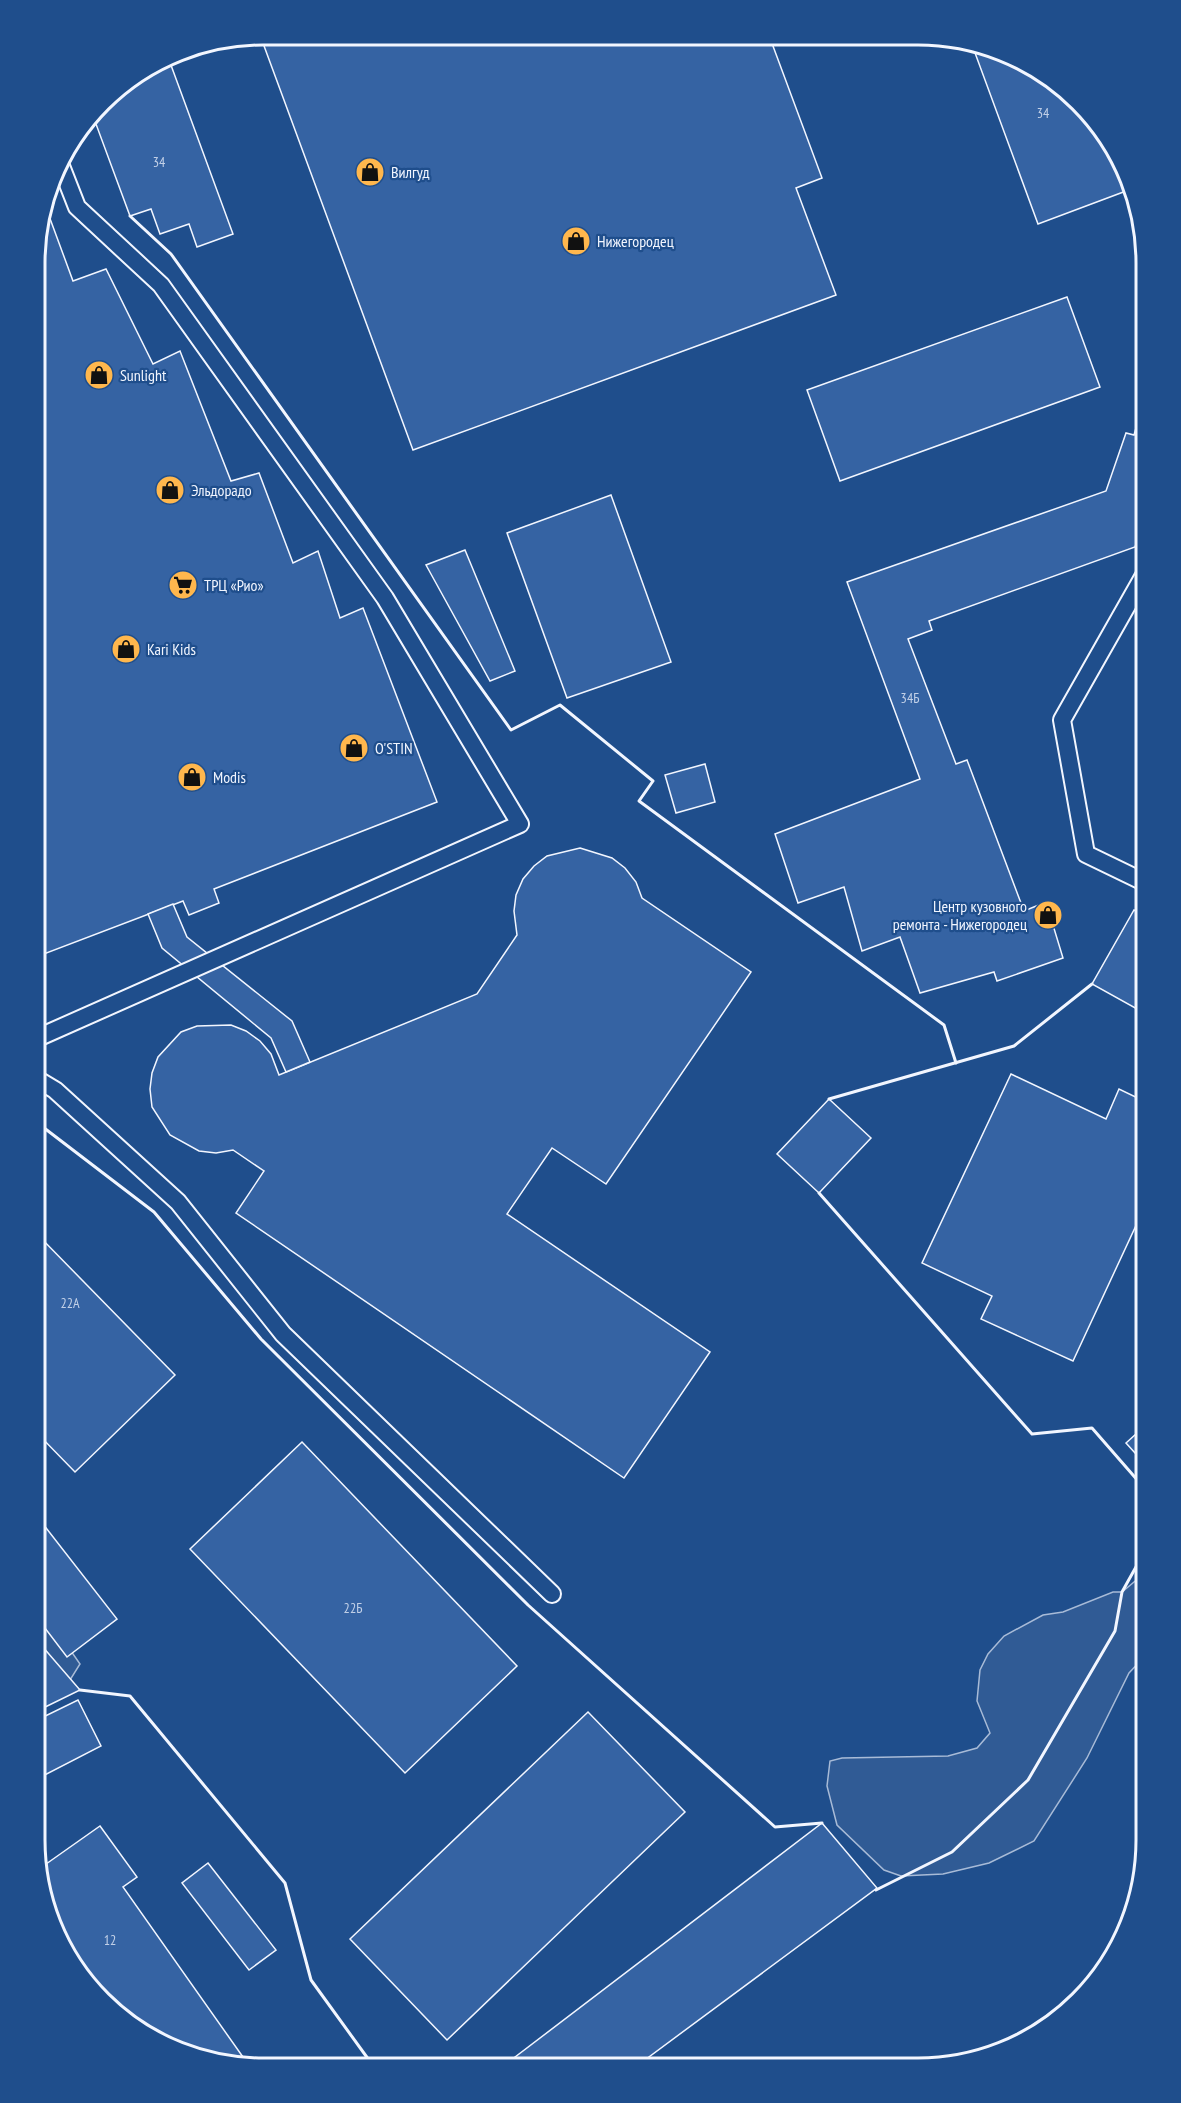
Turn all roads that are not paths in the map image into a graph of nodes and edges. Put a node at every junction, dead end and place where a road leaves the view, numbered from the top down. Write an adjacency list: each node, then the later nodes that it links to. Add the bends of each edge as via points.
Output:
1 (64, 175): 4 (lane, via 77,207 161,285 385,598 520,824)
2 (1136, 590): 3 (lane, via 1062,720 1086,854)
3 (1136, 878)
4 (45, 1035)
5 (45, 1084): 6 (lane, via 178,1202 282,1334)
6 (552, 1594)

